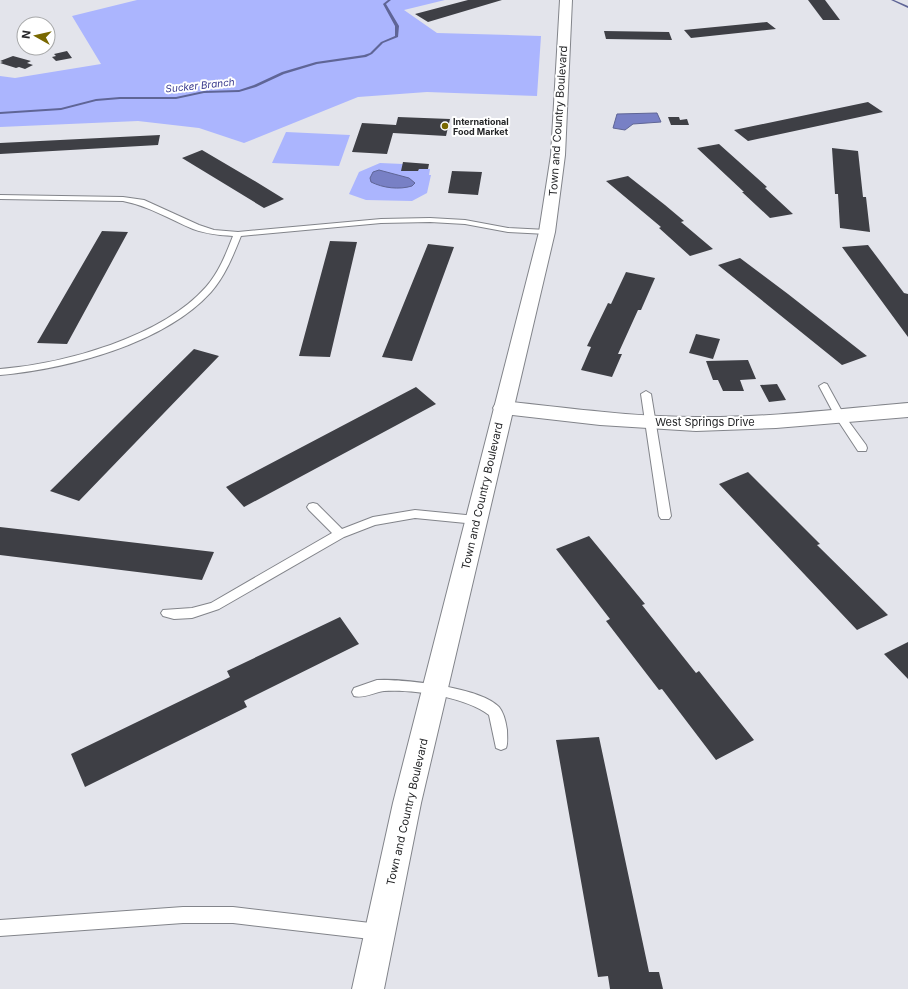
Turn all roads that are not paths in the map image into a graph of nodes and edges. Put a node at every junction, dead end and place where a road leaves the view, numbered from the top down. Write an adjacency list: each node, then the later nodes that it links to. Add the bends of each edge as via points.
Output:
1 (566, 0): 3 (street, Town and Country Boulevard, via 558,155)
2 (0, 197): 4 (lane, via 123,199 141,202 196,227)
3 (547, 232): 4 (lane, via 430,220 381,221); 8 (street, Town and Country Boulevard)
4 (238, 234): 5 (lane, via 217,278 202,296 181,313 85,357 50,366)
5 (0, 372)
6 (824, 386): 10 (lane)
7 (646, 394): 11 (lane)
8 (503, 408): 11 (street, West Springs Drive); 15 (street, Town and Country Boulevard)
9 (908, 410): 10 (street, West Springs Drive)
10 (840, 416): 11 (street, West Springs Drive, via 766,422); 12 (lane)
11 (649, 422): 14 (lane)
12 (862, 448)
13 (313, 507): 16 (lane)
14 (665, 516)
15 (476, 520): 16 (lane, via 415,514 394,516); 18 (street, Town and Country Boulevard)
16 (340, 534): 17 (lane, via 215,606 196,614)
17 (167, 613)
18 (436, 691): 19 (lane, via 395,685 377,686); 20 (lane, via 470,697 495,712); 22 (street, Town and Country Boulevard, via 407,803)
19 (359, 692)
20 (501, 744)
21 (0, 928): 22 (lane, via 183,915 226,915)
22 (379, 932): 23 (street, Town and Country Boulevard)
23 (368, 989)

